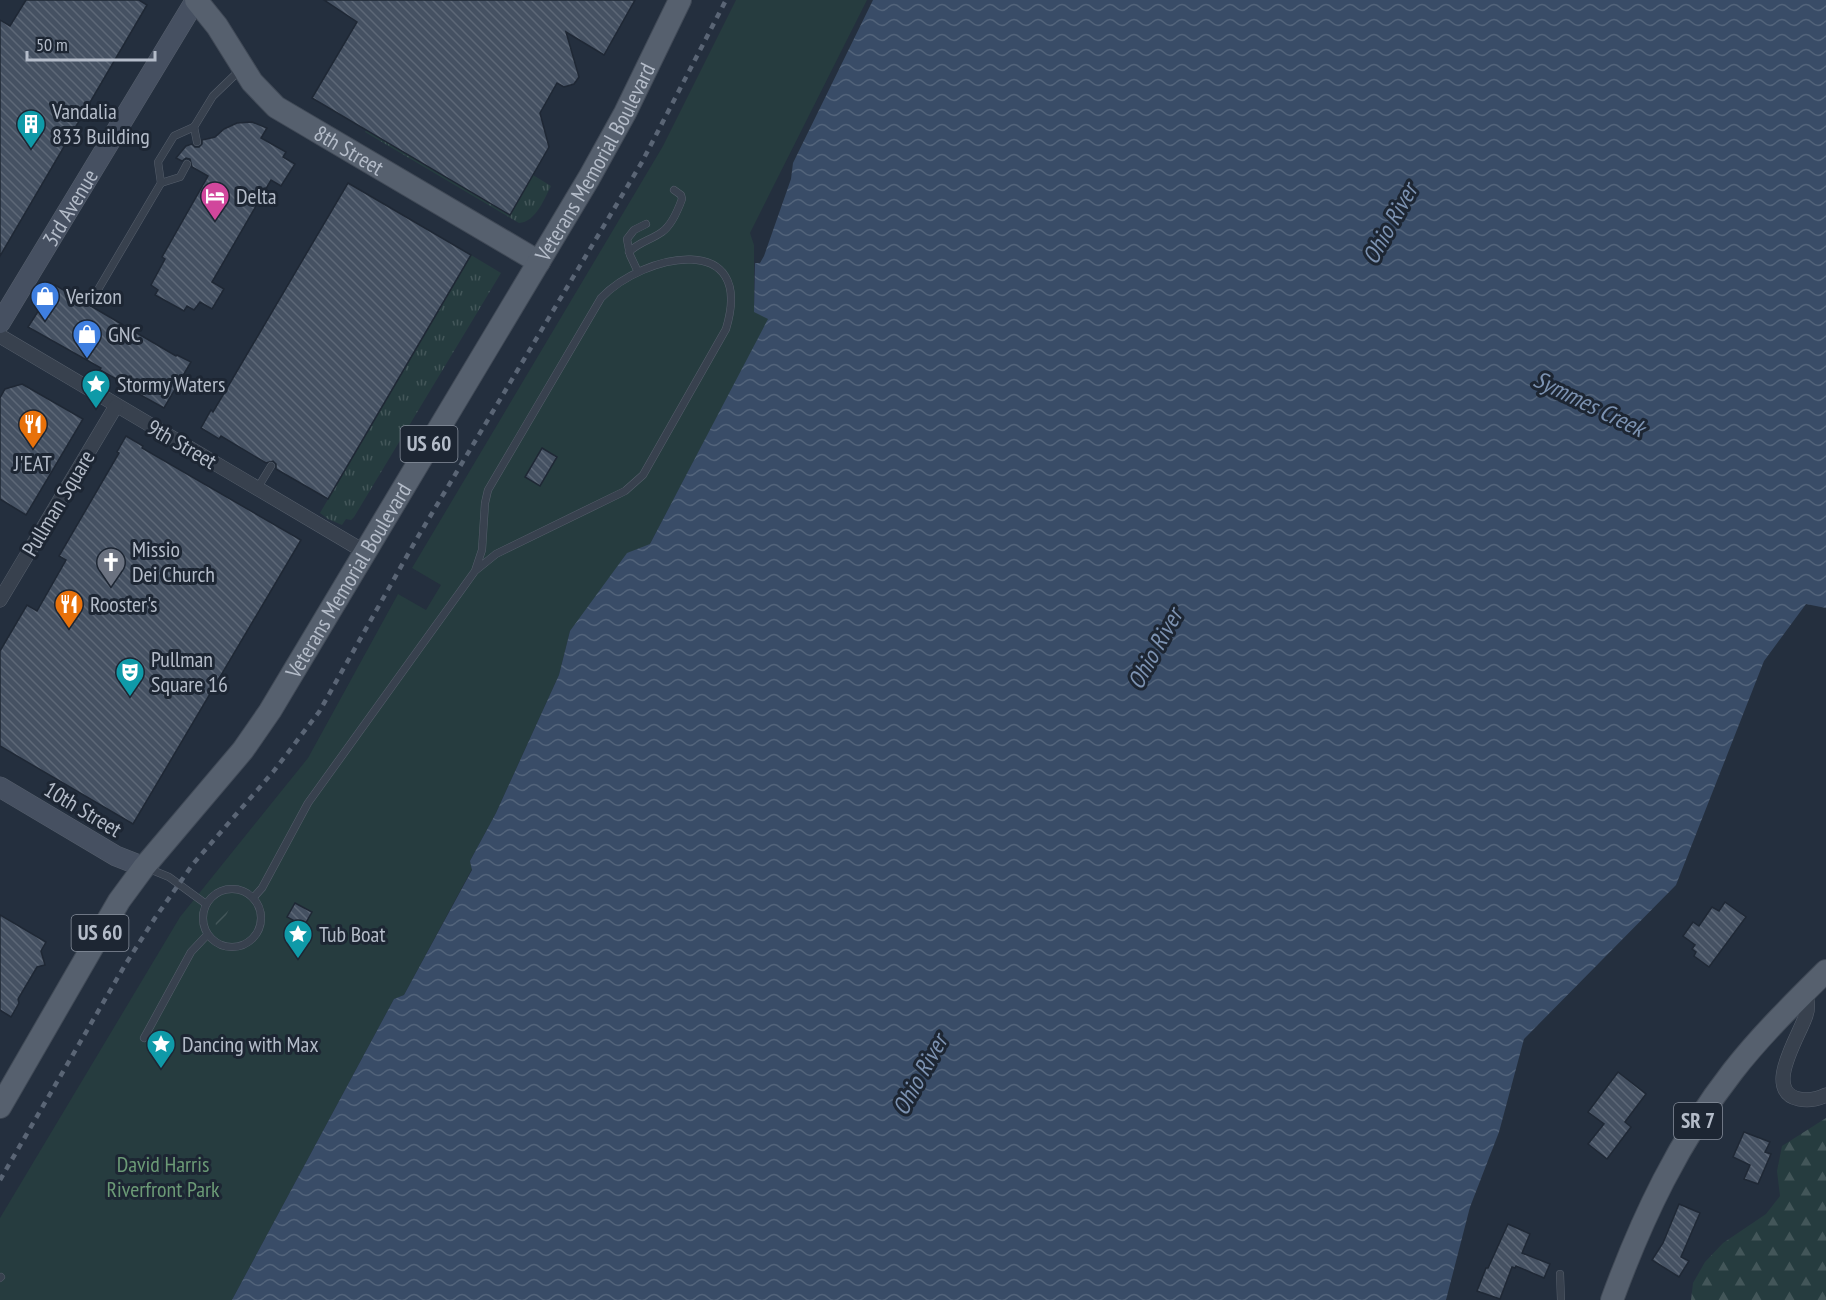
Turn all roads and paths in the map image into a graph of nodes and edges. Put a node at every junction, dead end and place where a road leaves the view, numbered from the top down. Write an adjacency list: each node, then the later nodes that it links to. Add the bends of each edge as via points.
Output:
1 (195, 0): 3 (main road, 8th Street, via 211,17); 14 (street, 3rd Avenue)
2 (680, 0): 11 (main road, Veterans Memorial Boulevard / US 60, via 608,146)
3 (243, 67): 4 (lane, via 213,96); 11 (main road, 8th Street, via 276,107)
4 (194, 127): 5 (lane); 7 (lane, via 174,136 158,162)
5 (197, 142)
6 (187, 164): 7 (lane, via 180,177)
7 (160, 183): 13 (lane)
8 (674, 190): 10 (lane, via 682,199 670,222)
9 (646, 224): 10 (lane, via 629,234)
10 (629, 252): 12 (lane)
11 (539, 262): 19 (main road, Veterans Memorial Boulevard / US 60)
12 (638, 272): 20 (lane, via 601,298 488,490 482,550); 20 (lane, via 699,258 715,264 731,292 726,329 635,483 496,554)
13 (99, 288)
14 (0, 323)
15 (0, 336): 16 (street, 9th Street)
16 (116, 406): 18 (street, 9th Street); 21 (street, Pullman Square)
17 (270, 466): 18 (lane)
18 (257, 489): 19 (street, 9th Street)
19 (365, 552): 23 (main road, Veterans Memorial Boulevard / US 60, via 256,732)
20 (475, 571): 24 (lane, via 308,803)
21 (0, 600)
22 (0, 787): 23 (street, 10th Street, via 116,856)
23 (144, 867): 25 (lane, via 169,877); 31 (main road, Veterans Memorial Boulevard / US 60, via 119,900)
24 (254, 898): 25 (lane, via 244,891 223,890); 26 (lane, via 262,918 254,938 235,948 214,943)
25 (206, 904): 26 (lane, via 202,914)
26 (207, 935): 29 (lane, via 191,952)
27 (1826, 971): 28 (main road, SR 7)
28 (1805, 992): 30 (street, via 1807,1013 1790,1053 1783,1084 1786,1092 1801,1100); 34 (main road, SR 7, via 1733,1071 1689,1136 1651,1204)
29 (144, 1038)
30 (1826, 1095)
31 (0, 1107)
32 (1560, 1274): 33 (lane)
33 (1561, 1300)
34 (1612, 1300)

